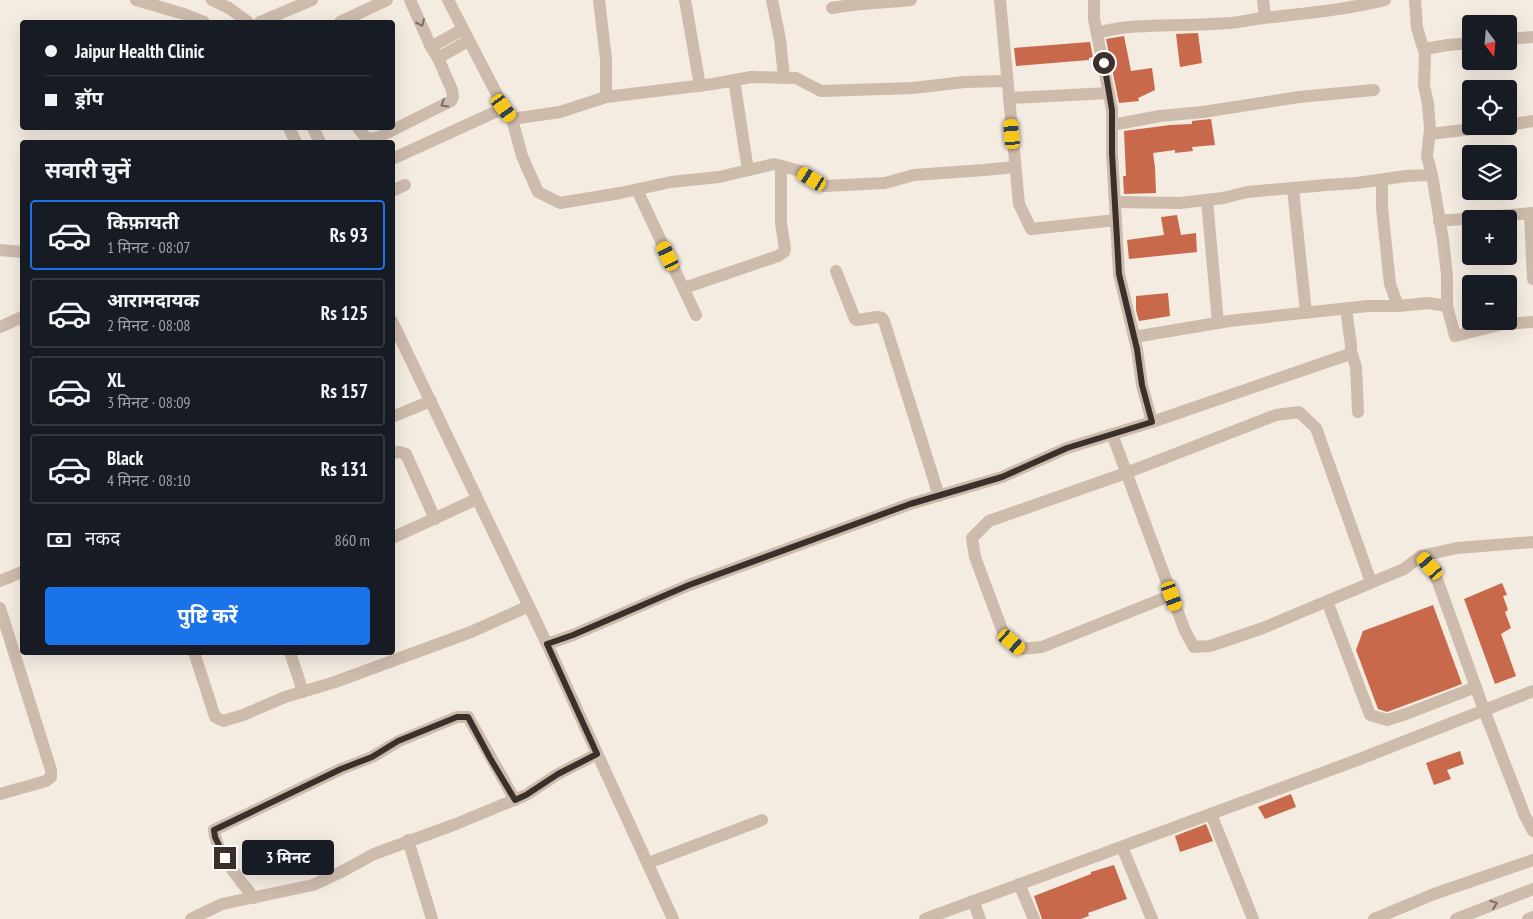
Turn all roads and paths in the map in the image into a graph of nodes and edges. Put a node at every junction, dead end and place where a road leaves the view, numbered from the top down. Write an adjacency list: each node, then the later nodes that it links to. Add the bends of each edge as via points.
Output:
1 (136, 0): 19 (street)
2 (212, 0): 20 (street)
3 (312, 0): 21 (street)
4 (387, 0): 22 (street)
5 (410, 0): 30 (street, one-way to 30)
6 (599, 0): 37 (street, via 606,59)
7 (685, 0): 34 (street)
8 (772, 0): 31 (street)
9 (911, 0): 17 (street)
10 (1000, 0): 33 (street)
11 (1094, 0): 24 (street)
12 (1263, 0): 18 (street)
13 (1386, 0): 18 (street)
14 (1404, 0): 15 (street)
15 (1416, 0): 29 (street, via 1417,28)
16 (451, 1): 23 (street)
17 (832, 8)
18 (1265, 18): 24 (street, via 1137,26)
19 (199, 20)
20 (245, 20)
21 (265, 20)
22 (344, 20)
23 (463, 30): 27 (street); 30 (street)
24 (1097, 33): 36 (street)
25 (1533, 37): 26 (street)
26 (1518, 38)
27 (468, 41): 30 (street); 39 (street)
28 (1462, 43): 29 (street)
29 (1424, 49): 48 (street, via 1424,85)
30 (435, 52): 44 (street, one-way to 44, via 452,90 451,101)
31 (784, 78): 32 (street); 33 (street, via 796,78 821,91)
32 (734, 80): 34 (street); 52 (street)
33 (1007, 81): 38 (street)
34 (700, 86): 37 (street)
35 (1374, 90): 43 (street, via 1300,97)
36 (1109, 93): 38 (street); 43 (street)
37 (606, 97): 40 (street, via 560,112)
38 (1009, 98): 51 (street)
39 (504, 108): 40 (street); 49 (street)
40 (512, 119): 58 (street, via 522,156 538,192 560,203)
41 (1533, 121): 42 (street)
42 (1517, 124)
43 (1112, 125): 60 (street)
44 (395, 129)
45 (360, 130): 46 (street, one-way to 45, via 367,139)
46 (393, 130)
47 (1462, 130): 48 (street)
48 (1430, 134): 53 (street, via 1427,156)
49 (395, 158)
50 (780, 166): 51 (street, via 800,172 824,186 885,183 914,175); 52 (street, via 774,164); 68 (street, via 784,252)
51 (1015, 167): 62 (street, via 1019,204 1031,229)
52 (748, 170): 58 (street)
53 (1432, 175): 54 (street); 63 (street)
54 (1382, 180): 56 (street); 69 (street, via 1390,284)
55 (405, 185): 57 (street)
56 (1293, 189): 59 (street, via 1248,192); 72 (street)
57 (395, 190)
58 (637, 190): 68 (street)
59 (1207, 200): 60 (street); 76 (street)
60 (1116, 202): 62 (street)
61 (1532, 213): 63 (street); 67 (street)
62 (1116, 220): 79 (street, via 1119,274)
63 (1440, 221): 70 (street, via 1447,275)
64 (0, 250): 65 (street)
65 (20, 252)
66 (836, 271): 88 (street, via 855,319 878,317 884,321)
67 (1533, 279)
68 (684, 288): 73 (street)
69 (1398, 306): 70 (street, via 1428,303); 71 (street)
70 (1447, 306): 75 (street, via 1455,336 1503,324)
71 (1346, 309): 72 (street); 80 (street)
72 (1306, 313): 76 (street)
73 (696, 315)
74 (20, 318): 77 (street)
75 (1533, 322)
76 (1218, 323): 79 (street)
77 (0, 327)
78 (395, 327): 81 (street)
79 (1134, 337): 84 (street)
80 (1350, 350): 82 (street, via 1356,367); 84 (street, via 1347,355)
81 (431, 401): 83 (street); 89 (street)
82 (1358, 412)
83 (395, 416)
84 (1152, 422): 85 (street)
85 (1112, 434): 87 (street); 88 (street, via 1067,448 1002,477)
86 (395, 453): 90 (street, via 406,454)
87 (1126, 473): 96 (street, via 1276,415 1299,412 1316,428); 97 (street); 97 (street, via 988,521 972,538 975,557 1004,636 1020,649 1042,647)
88 (939, 496): 102 (street, via 689,585)
89 (477, 499): 90 (street); 99 (street)
90 (435, 519): 91 (street)
91 (395, 537)
92 (1533, 542): 93 (street, via 1457,548)
93 (1421, 556): 96 (street, via 1404,569); 107 (street, via 1438,582)
94 (20, 573): 95 (street)
95 (0, 581)
96 (1371, 582): 98 (street)
97 (1172, 596): 98 (street, via 1194,648 1210,646 1263,628)
98 (1327, 601): 107 (street, via 1370,715 1387,720)
99 (529, 606): 102 (street); 105 (street, via 471,632)
100 (0, 608): 101 (street)
101 (3, 628): 112 (street, via 51,777)
102 (547, 644): 111 (street)
103 (195, 655): 109 (street, via 219,720 243,715)
104 (291, 655): 109 (street)
105 (395, 655)
106 (388, 657): 109 (street)
107 (1476, 687): 110 (street)
108 (1533, 691): 110 (street)
109 (303, 692)
110 (1484, 710): 114 (street); 116 (street)
111 (597, 754): 113 (street); 120 (street)
112 (0, 794)
113 (515, 800): 117 (street); 123 (street, via 468,717 438,724 214,830 225,858)
114 (1211, 814): 118 (street); 133 (street)
115 (762, 820): 120 (street)
116 (1533, 831)
117 (408, 840): 123 (street, via 313,885); 127 (street)
118 (1122, 846): 121 (street); 132 (street)
119 (1533, 860): 134 (street, via 1434,894)
120 (648, 863): 128 (street)
121 (1019, 884): 124 (street); 131 (street)
122 (1533, 889): 135 (street, one-way to 122)
123 (254, 898): 126 (street, via 222,904)
124 (973, 901): 129 (street); 130 (street)
125 (1533, 917): 136 (street)
126 (191, 919)
127 (432, 919)
128 (673, 919)
129 (925, 919)
130 (980, 919)
131 (1034, 919)
132 (1152, 919)
133 (1253, 919)
134 (1374, 919)
135 (1456, 919)
136 (1528, 919)

